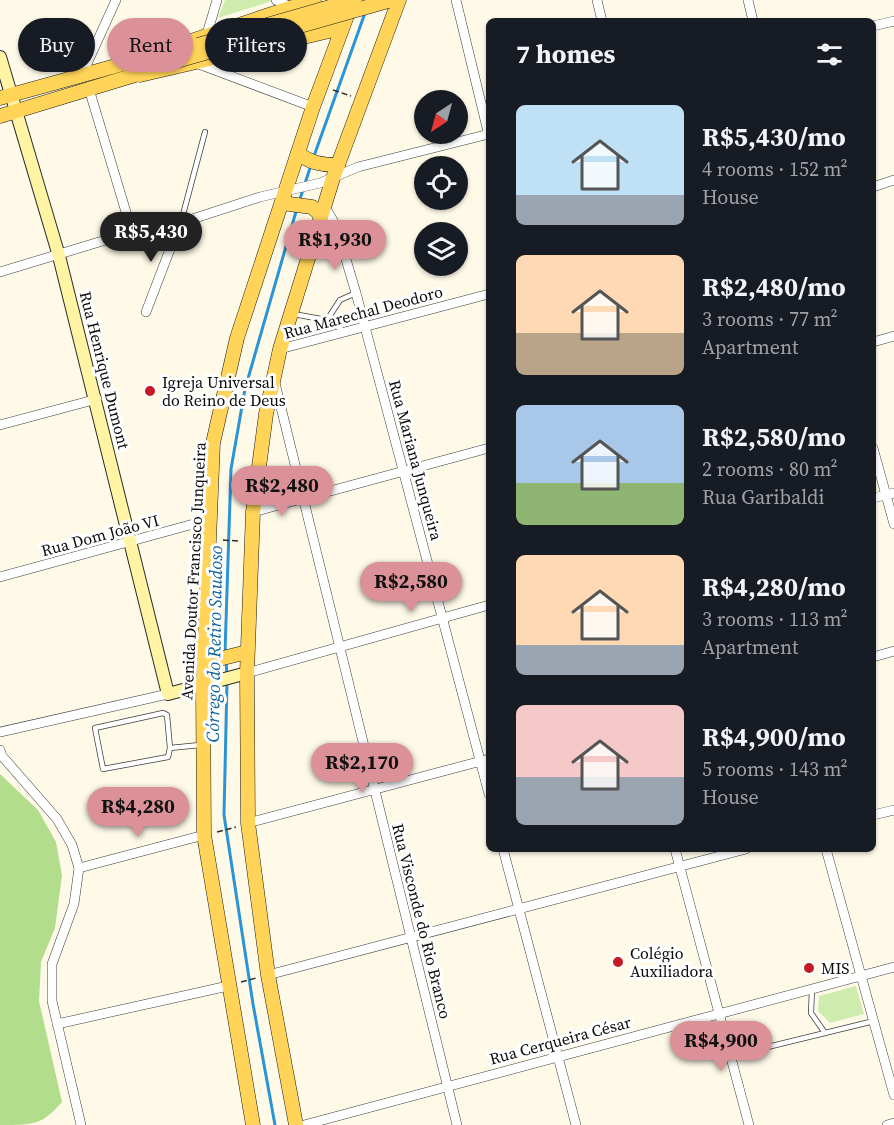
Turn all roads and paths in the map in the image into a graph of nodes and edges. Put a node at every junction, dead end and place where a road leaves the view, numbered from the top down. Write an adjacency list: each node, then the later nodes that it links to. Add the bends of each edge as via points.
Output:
1 (116, 0): 27 (street)
2 (217, 0): 12 (street)
3 (276, 0): 10 (street)
4 (314, 0): 10 (main road)
5 (353, 0): 18 (main road, Avenida Doutor Francisco Junqueira); 20 (main road, bridge)
6 (399, 0): 11 (main road)
7 (456, 0): 35 (street)
8 (597, 0): 14 (street)
9 (748, 0): 15 (street)
10 (292, 7): 13 (main road); 19 (street)
11 (386, 7): 21 (main road, bridge); 39 (main road)
12 (212, 18)
13 (257, 18)
14 (601, 18)
15 (752, 18)
16 (894, 21): 17 (street)
17 (876, 26)
18 (342, 28): 19 (main road); 32 (main road, Avenida Doutor Francisco Junqueira)
19 (311, 35): 23 (main road)
20 (193, 50)
21 (193, 52)
22 (0, 57): 30 (street, Rua Henrique Dumont)
23 (196, 63): 26 (main road); 32 (street)
24 (107, 69): 27 (main road)
25 (145, 72): 26 (main road)
26 (140, 75): 28 (main road)
27 (81, 77): 30 (main road)
28 (89, 89): 33 (main road); 46 (street)
29 (329, 89): 31 (path)
30 (6, 96): 33 (street, Rua Henrique Dumont)
31 (350, 96)
32 (313, 107): 38 (main road, Avenida Doutor Francisco Junqueira)
33 (17, 111): 34 (main road); 47 (street, Rua Henrique Dumont)
34 (0, 116)
35 (486, 123)
36 (205, 132): 45 (lane)
37 (486, 136): 41 (street, via 358,167)
38 (302, 156): 39 (main road); 43 (main road, Avenida Doutor Francisco Junqueira)
39 (331, 165): 41 (main road)
40 (894, 180): 42 (street)
41 (327, 181): 43 (street); 44 (main road)
42 (876, 186)
43 (290, 196): 44 (main road); 45 (street); 68 (main road, Avenida Doutor Francisco Junqueira, via 237,338 213,443)
44 (319, 209): 49 (street, Rua Mariana Junqueira, via 336,226); 52 (main road)
45 (180, 223): 46 (street); 51 (street)
46 (132, 232): 47 (street)
47 (59, 256): 48 (street); 60 (street, Rua Henrique Dumont)
48 (0, 272)
49 (356, 293): 53 (lane, via 340,300); 54 (street, Rua Mariana Junqueira)
50 (486, 295): 54 (street, Rua Marechal Deodoro)
51 (146, 312)
52 (291, 313): 53 (lane); 58 (main road)
53 (327, 320): 55 (lane)
54 (365, 328): 55 (street, Rua Marechal Deodoro); 64 (street, Rua Mariana Junqueira)
55 (346, 333): 58 (street, Rua Marechal Deodoro)
56 (894, 336): 57 (street)
57 (876, 341)
58 (280, 349): 59 (main road)
59 (273, 375): 66 (street, Rua Visconde do Rio Branco); 67 (main road)
60 (97, 399): 61 (street); 72 (street, Rua Henrique Dumont)
61 (0, 425)
62 (486, 449): 64 (street)
63 (876, 456): 65 (street)
64 (403, 472): 66 (street); 75 (street, Rua Mariana Junqueira)
65 (890, 494): 69 (street)
66 (304, 497): 67 (street); 76 (street, Rua Visconde do Rio Branco)
67 (253, 512): 78 (main road)
68 (208, 520): 72 (street, Rua Dom João VI); 80 (main road, Avenida Doutor Francisco Junqueira)
69 (894, 524)
70 (223, 540): 71 (path)
71 (238, 541)
72 (129, 543): 73 (street, Rua Dom João VI); 83 (street, Rua Henrique Dumont)
73 (0, 577)
74 (486, 606): 75 (street)
75 (443, 619): 76 (street); 88 (street, Rua Mariana Junqueira)
76 (340, 645): 81 (street); 89 (street, Rua Visconde do Rio Branco)
77 (894, 651): 79 (street)
78 (241, 654): 80 (main road); 81 (main road)
79 (876, 656)
80 (208, 662): 82 (main road, Avenida Doutor Francisco Junqueira)
81 (241, 675): 82 (street); 92 (main road)
82 (208, 684): 83 (street); 85 (main road, Avenida Doutor Francisco Junqueira)
83 (168, 694): 84 (street)
84 (0, 732)
85 (203, 745): 86 (lane); 93 (main road, Avenida Doutor Francisco Junqueira)
86 (170, 748): 86 (lane, via 163,712 94,730 106,770 166,758)
87 (0, 750): 99 (street, via 57,819 72,845)
88 (485, 760): 89 (street)
89 (375, 791): 92 (street); 101 (street, Rua Visconde do Rio Branco)
90 (894, 810): 91 (street)
91 (876, 814)
92 (242, 825): 93 (path); 104 (main road)
93 (210, 833): 99 (street); 106 (main road, Avenida Doutor Francisco Junqueira)
94 (504, 852): 100 (street)
95 (676, 852): 98 (street)
96 (735, 852): 98 (street)
97 (827, 852): 103 (street)
98 (679, 867): 100 (street); 108 (street)
99 (79, 868): 110 (street, via 74,904 52,964 52,1001)
100 (518, 910): 101 (street); 112 (street)
101 (411, 936): 104 (street); 114 (street, Rua Visconde do Rio Branco)
102 (894, 967): 103 (street, Rua Cerqueira César)
103 (861, 976): 107 (street, Rua Cerqueira César); 109 (street)
104 (263, 977): 105 (path); 119 (main road)
105 (243, 982)
106 (228, 986): 110 (street); 118 (main road, Avenida Doutor Francisco Junqueira)
107 (812, 989): 108 (street, Rua Cerqueira César); 111 (lane, via 812,1013)
108 (719, 1013): 112 (street, Rua Cerqueira César); 113 (street)
109 (873, 1021): 111 (lane); 115 (street)
110 (57, 1024): 117 (street)
111 (825, 1033): 113 (lane)
112 (557, 1056): 114 (street, Rua Cerqueira César); 122 (street)
113 (730, 1056): 123 (street)
114 (447, 1086): 120 (street, Rua Cerqueira César); 121 (street, Rua Visconde do Rio Branco)
115 (894, 1095)
116 (894, 1123): 124 (street)
117 (81, 1125)
118 (253, 1125)
119 (296, 1125)
120 (304, 1125)
121 (457, 1125)
122 (576, 1125)
123 (749, 1125)
124 (887, 1125)

